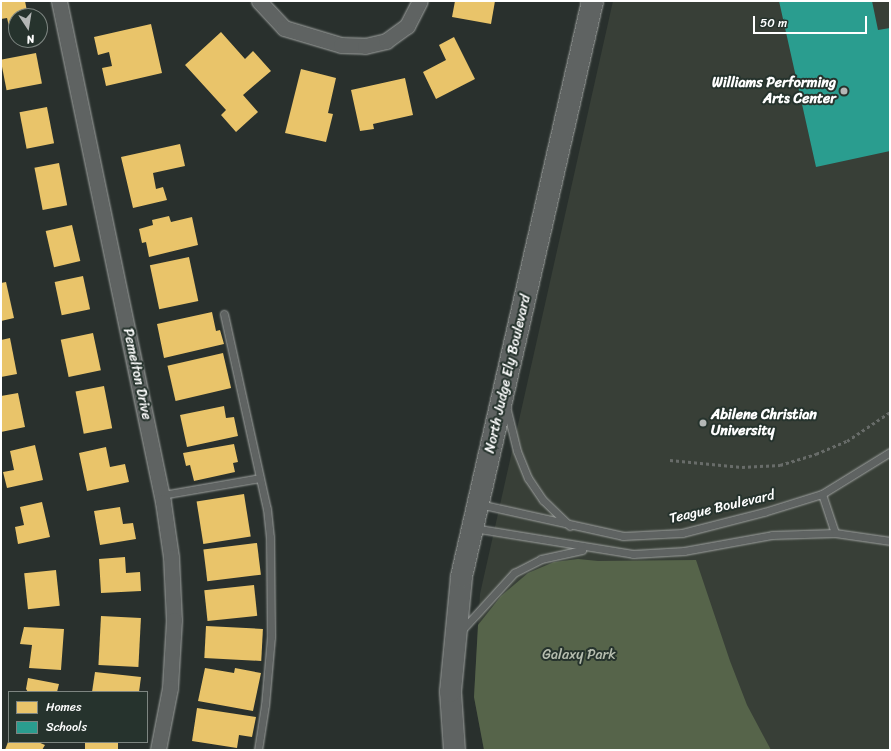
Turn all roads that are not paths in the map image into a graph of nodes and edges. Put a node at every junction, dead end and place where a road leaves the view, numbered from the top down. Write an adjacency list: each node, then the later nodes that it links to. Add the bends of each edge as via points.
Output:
1 (59, 1): 10 (street, Pemelton Drive)
2 (259, 1): 3 (street, via 284,28 334,43 365,46 386,41 407,26)
3 (420, 1)
4 (592, 1): 6 (main road, North Judge Ely Boulevard)
5 (224, 314): 8 (lane)
6 (503, 394): 11 (main road, North Judge Ely Boulevard); 12 (lane, via 517,451 528,478 543,500)
7 (890, 452): 9 (lane, Teague Boulevard)
8 (260, 478): 10 (lane); 19 (lane, via 267,509 272,576 271,644)
9 (822, 494): 12 (lane, Teague Boulevard, via 682,533 623,536); 14 (lane)
10 (162, 495): 18 (street, Pemelton Drive, via 171,557 174,620 170,688)
11 (478, 504): 12 (lane, Teague Boulevard); 13 (main road, North Judge Ely Boulevard)
12 (571, 526)
13 (471, 528): 16 (lane); 17 (main road, North Judge Ely Boulevard, via 462,576)
14 (835, 533): 15 (lane); 16 (lane, via 772,535 684,551 633,554)
15 (890, 542)
16 (591, 549): 17 (lane, via 563,552 541,559 514,573 493,593)
17 (455, 639): 20 (main road, North Judge Ely Boulevard, via 450,691)
18 (158, 750)
19 (258, 750)
20 (454, 750)

